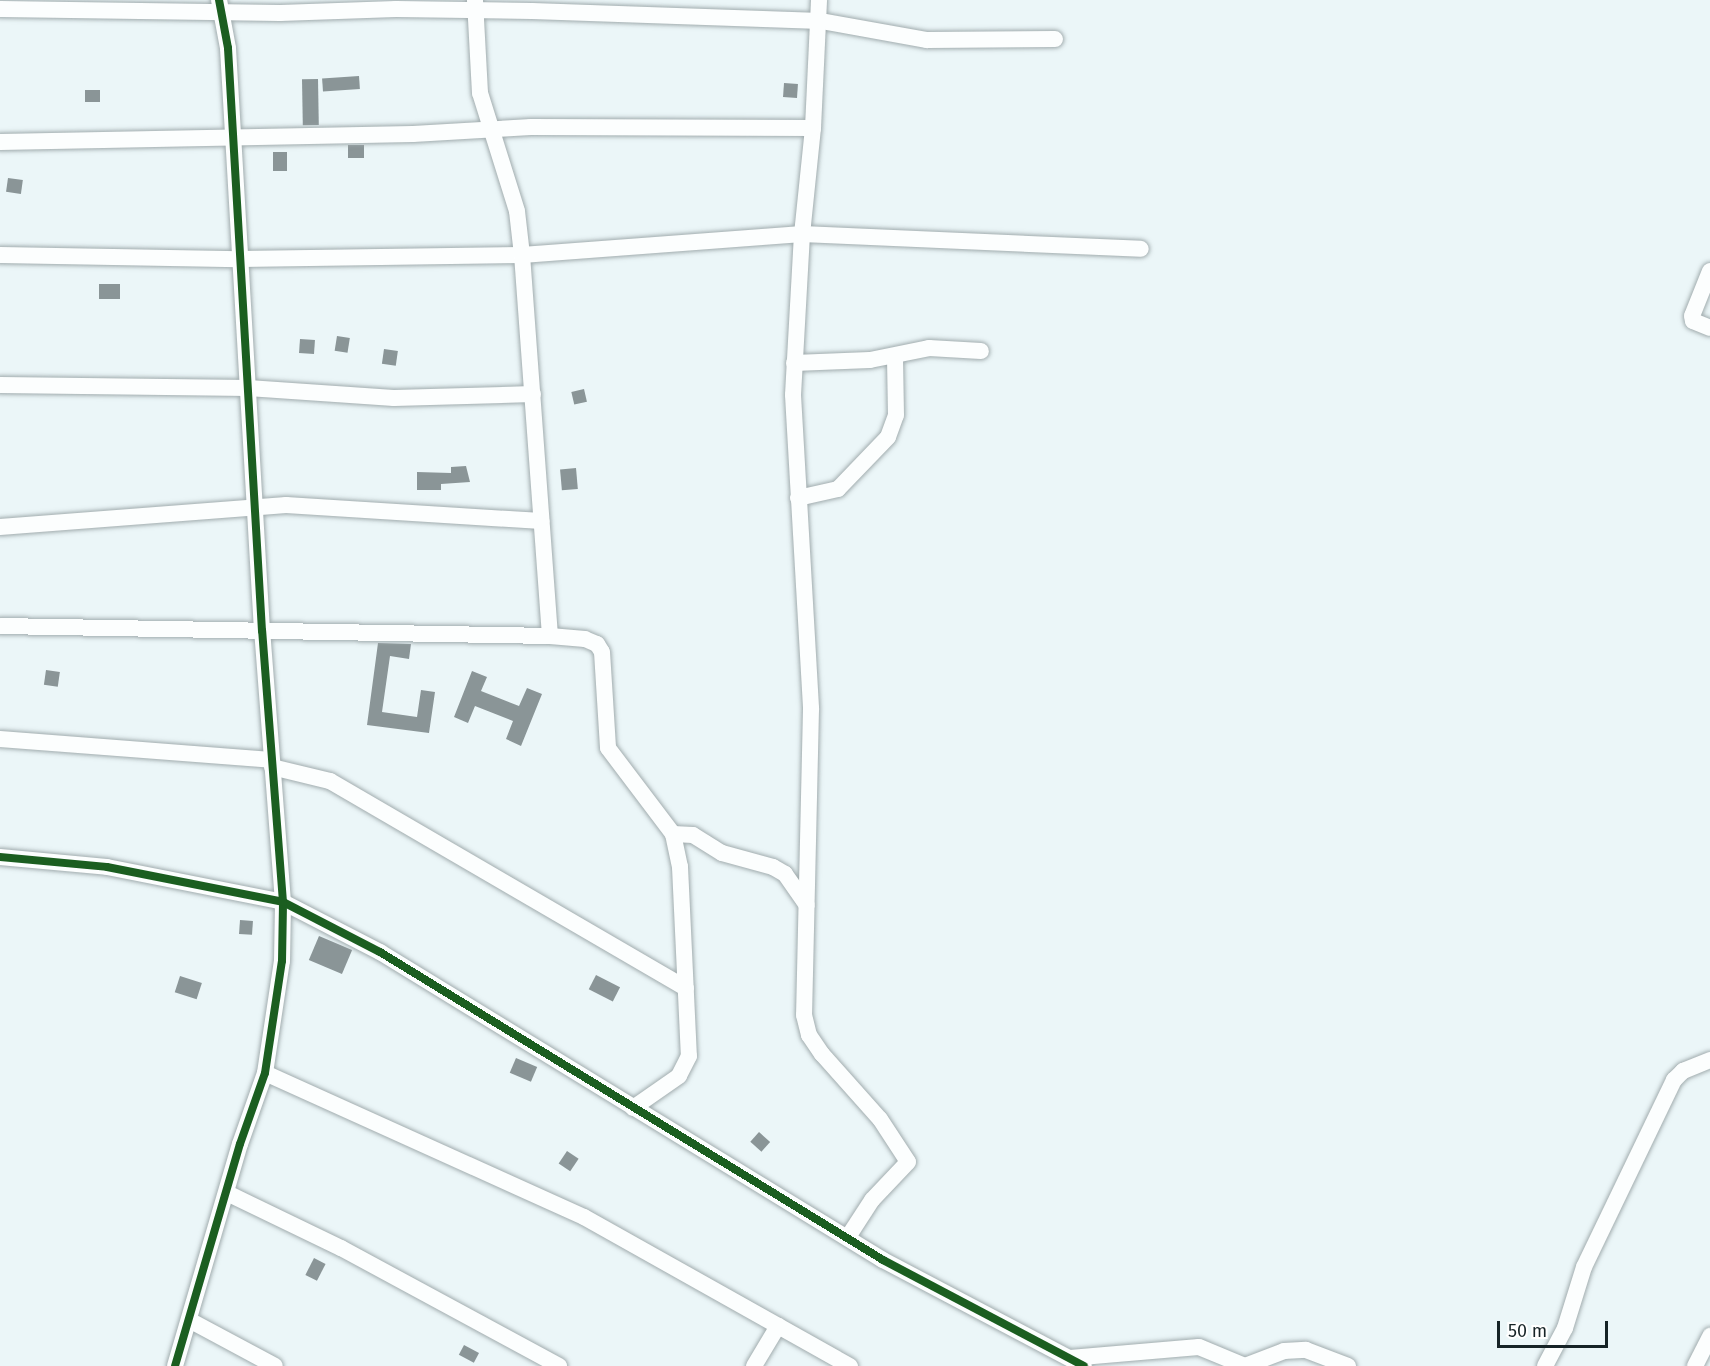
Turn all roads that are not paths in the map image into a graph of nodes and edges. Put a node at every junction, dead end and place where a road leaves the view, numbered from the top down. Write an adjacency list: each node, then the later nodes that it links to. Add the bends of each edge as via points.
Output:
1 (819, 0): 5 (street)
2 (220, 5): 3 (street, via 280,14); 4 (street); 9 (street, via 228,48)
3 (475, 5): 5 (street); 7 (street, via 480,93)
4 (0, 9)
5 (821, 21): 6 (street, via 927,40); 8 (street)
6 (1055, 39)
7 (490, 128): 8 (street); 9 (street, via 413,134); 14 (street, via 517,212)
8 (813, 128): 11 (street)
9 (231, 136): 10 (street); 15 (street)
10 (0, 142)
11 (802, 234): 12 (street); 14 (street); 20 (street)
12 (1141, 249)
13 (0, 255): 15 (street)
14 (522, 255): 15 (street); 23 (street)
15 (240, 259): 22 (street)
16 (1710, 271): 17 (street, via 1692,316 1693,321)
17 (1710, 328)
18 (981, 351): 19 (street, via 929,348)
19 (895, 357): 20 (street); 24 (street, via 896,415 888,437 845,484 830,492)
20 (794, 363): 24 (street)
21 (0, 385): 22 (street)
22 (248, 388): 23 (street, via 394,398); 25 (street)
23 (533, 394): 26 (street)
24 (798, 498): 35 (street, via 811,709)
25 (254, 508): 26 (street, via 341,506); 27 (street); 29 (street)
26 (542, 521): 30 (street)
27 (0, 527)
28 (0, 626): 29 (street)
29 (262, 631): 30 (street); 32 (street)
30 (550, 636): 33 (street, via 585,639 597,644 602,652 608,748)
31 (0, 739): 32 (street)
32 (271, 764): 37 (street); 39 (street, via 330,781)
33 (673, 834): 36 (street, via 693,835 722,853 759,862); 39 (street, via 681,886)
34 (0, 857): 37 (street, via 107,867)
35 (808, 873): 36 (street); 38 (street)
36 (785, 874): 38 (street)
37 (283, 902): 41 (street, via 277,1011); 42 (street, via 380,952)
38 (807, 905): 44 (street, via 804,1014 809,1035 880,1119 908,1162 872,1200)
39 (686, 988): 42 (street, via 690,1047 686,1064 673,1082)
40 (1710, 1060): 55 (street, via 1683,1071 1674,1080 1584,1267 1565,1328)
41 (265, 1073): 43 (street); 46 (street, via 584,1217)
42 (633, 1108): 44 (street)
43 (227, 1193): 45 (street); 51 (street, via 341,1248)
44 (848, 1237): 48 (street, via 883,1260)
45 (191, 1321): 49 (street); 50 (street)
46 (778, 1326): 52 (street); 53 (street)
47 (1710, 1336): 56 (street)
48 (1077, 1362): 54 (street, via 1199,1347 1245,1366 1284,1351 1306,1350)
49 (175, 1366)
50 (275, 1366)
51 (559, 1366)
52 (754, 1366)
53 (850, 1366)
54 (1348, 1366)
55 (1545, 1366)
56 (1695, 1366)

